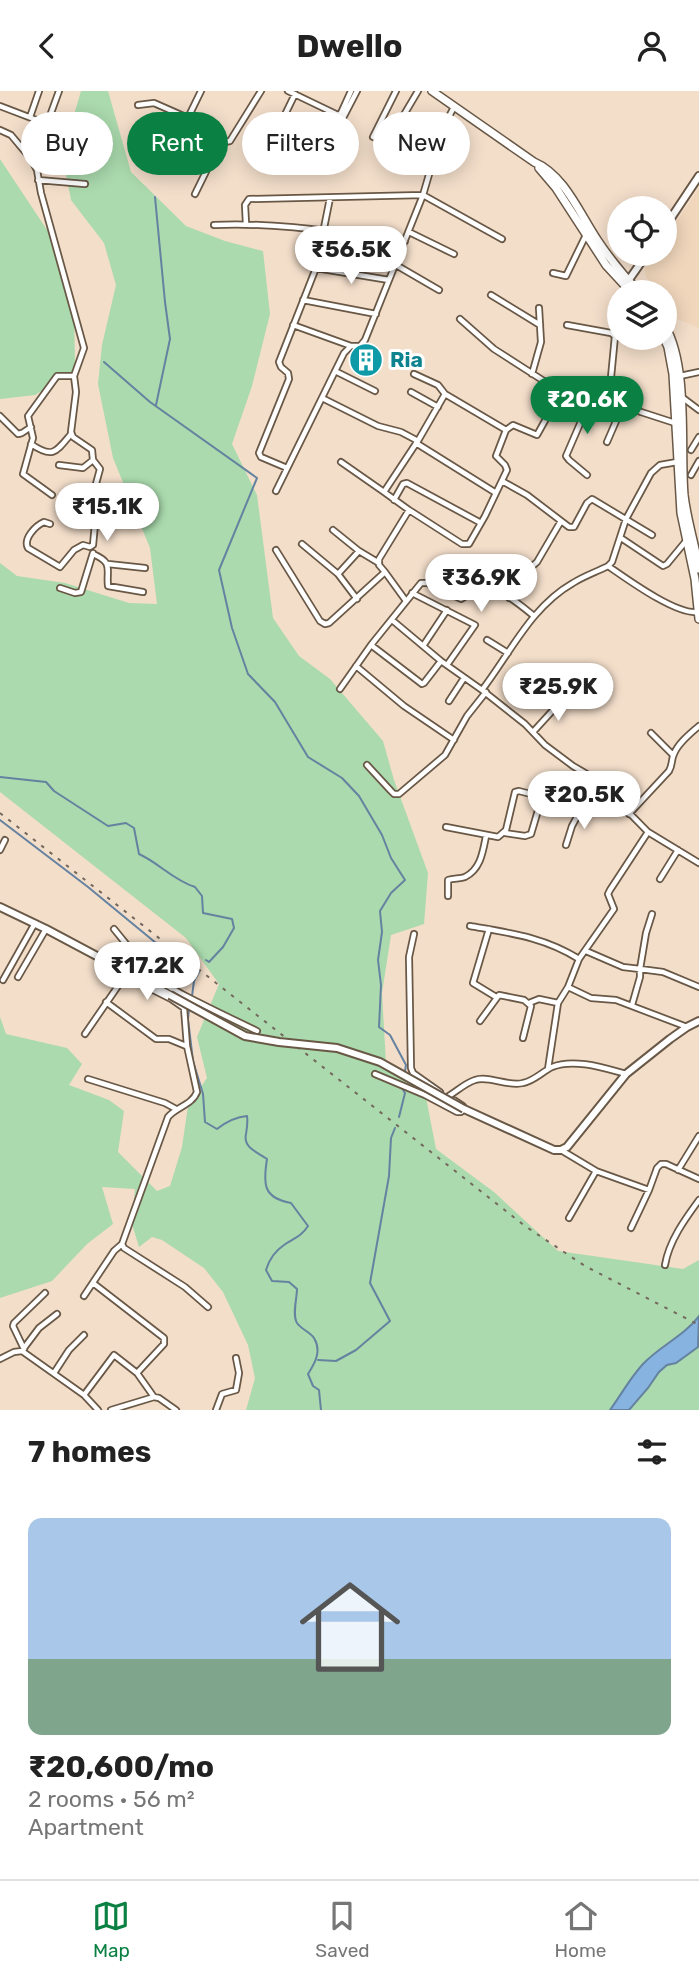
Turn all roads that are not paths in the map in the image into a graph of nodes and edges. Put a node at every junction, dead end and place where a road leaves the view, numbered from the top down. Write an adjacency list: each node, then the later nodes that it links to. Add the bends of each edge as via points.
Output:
1 (39, 91): 14 (street)
2 (60, 91): 15 (street)
3 (201, 91): 17 (street)
4 (261, 91): 30 (street, via 230,141 220,143)
5 (288, 91): 10 (street)
6 (354, 91): 20 (street); 21 (street)
7 (396, 91): 22 (street)
8 (418, 91): 23 (street)
9 (432, 91): 13 (main road)
10 (295, 95): 18 (street); 19 (street)
11 (0, 106): 24 (street)
12 (138, 106): 16 (street, via 154,103)
13 (455, 106): 26 (main road); 31 (street, via 440,137)
14 (32, 112)
15 (52, 112)
16 (174, 112)
17 (191, 112)
18 (287, 112)
19 (332, 112)
20 (342, 112)
21 (345, 112)
22 (386, 112)
23 (406, 112)
24 (21, 114)
25 (0, 130): 28 (street, via 12,135 31,159)
26 (534, 162): 38 (main road); 47 (main road, via 558,180)
27 (699, 176): 33 (main road)
28 (38, 180): 29 (street); 64 (street, via 84,348)
29 (85, 184)
30 (195, 194)
31 (423, 195): 32 (street); 37 (street); 39 (street)
32 (330, 198): 34 (street, via 249,199); 36 (street)
33 (677, 209)
34 (246, 224): 35 (street); 36 (street)
35 (214, 225)
36 (324, 230): 40 (street); 43 (street)
37 (409, 232): 40 (street); 41 (street)
38 (586, 236): 44 (street, via 566,276); 46 (main road, via 606,265)
39 (502, 239)
40 (405, 241): 42 (street)
41 (454, 254)
42 (396, 265): 45 (street); 48 (street)
43 (316, 268): 45 (street); 50 (street)
44 (553, 274)
45 (390, 280): 52 (street)
46 (624, 280)
47 (625, 280)
48 (439, 290)
49 (491, 295): 55 (street)
50 (303, 300): 52 (street); 54 (street)
51 (539, 308): 55 (street)
52 (376, 314): 57 (street, via 362,345)
53 (460, 319): 63 (street)
54 (293, 325): 57 (street); 93 (street, via 279,362 289,379 258,453)
55 (540, 325): 63 (street, via 541,342)
56 (567, 325): 74 (street, via 615,337)
57 (351, 345): 60 (street)
58 (668, 350): 66 (main road)
59 (675, 350): 65 (main road)
60 (335, 371): 67 (street); 73 (street)
61 (699, 372): 65 (street)
62 (414, 373): 70 (street, via 438,385)
63 (532, 374): 69 (street)
64 (74, 376): 80 (street, via 57,376 29,413); 82 (street)
65 (679, 376): 66 (main road)
66 (676, 387): 72 (main road); 79 (main road)
67 (375, 391)
68 (411, 392): 76 (street)
69 (561, 392): 71 (street); 81 (street, via 537,435 513,425)
70 (445, 394): 76 (street); 81 (street)
71 (592, 395): 74 (street); 94 (street, via 566,456)
72 (680, 397): 77 (street); 120 (main road, via 686,511)
73 (322, 398): 84 (street); 93 (street)
74 (609, 398): 75 (street)
75 (623, 405): 79 (street); 85 (street)
76 (438, 407): 84 (street)
77 (699, 410)
78 (0, 416): 80 (street, via 18,434)
79 (676, 423): 91 (main road)
80 (31, 427): 86 (street)
81 (506, 430): 96 (street, via 497,452 497,459 507,468)
82 (71, 434): 86 (street, via 51,453); 88 (street, via 90,448)
83 (699, 437): 87 (street)
84 (417, 442): 98 (street); 99 (street)
85 (607, 442)
86 (32, 444): 100 (street, via 23,474)
87 (691, 450)
88 (93, 460): 92 (street, via 83,468); 112 (street, via 100,470 94,491 106,515 95,524)
89 (699, 461): 95 (street)
90 (341, 462): 98 (street)
91 (677, 462): 103 (street, via 655,468); 110 (main road)
92 (59, 465)
93 (287, 468): 97 (street)
94 (587, 475)
95 (691, 475)
96 (502, 481): 99 (street); 104 (street)
97 (276, 491)
98 (384, 492): 101 (street)
99 (496, 493): 105 (street)
100 (52, 495)
101 (394, 500): 102 (street); 105 (street, via 407,483)
102 (409, 510): 105 (street, via 466,545); 116 (street)
103 (626, 519): 104 (street, via 593,499 574,527); 108 (street); 109 (street)
104 (561, 521): 126 (street)
105 (481, 523)
106 (50, 524): 112 (street, via 40,523 26,545 57,567 77,547)
107 (333, 530): 114 (street)
108 (652, 535)
109 (621, 538): 110 (street, via 663,566); 118 (street)
110 (686, 541): 130 (main road)
111 (302, 544): 122 (street)
112 (93, 545): 115 (street)
113 (276, 550): 127 (street, via 323,623 330,623)
114 (359, 551): 116 (street); 122 (street)
115 (93, 554): 117 (street); 123 (street, via 80,591)
116 (379, 562): 121 (street)
117 (108, 564): 119 (street); 124 (street, via 108,586)
118 (608, 566): 130 (street, via 654,597); 131 (street, via 572,583)
119 (145, 568)
120 (699, 569)
121 (385, 572): 127 (street); 128 (street)
122 (338, 574): 127 (street)
123 (60, 588)
124 (142, 592)
125 (412, 593): 126 (street, via 424,582 461,599 485,585); 128 (street); 129 (street)
126 (509, 598): 131 (street)
127 (357, 599)
128 (406, 601): 132 (street)
129 (447, 610): 135 (street); 138 (street, via 475,625)
130 (699, 615)
131 (534, 616): 136 (street)
132 (392, 620): 134 (street); 135 (street)
133 (488, 640): 136 (street)
134 (371, 645): 137 (street, via 422,684); 139 (street)
135 (423, 646): 137 (street)
136 (508, 653): 142 (street)
137 (441, 660): 138 (street)
138 (447, 665): 140 (street)
139 (356, 666): 141 (street); 148 (street)
140 (464, 678): 142 (street); 144 (street)
141 (340, 688)
142 (484, 691): 146 (street); 148 (street)
143 (565, 697): 146 (street)
144 (449, 701)
145 (699, 726): 149 (street)
146 (533, 732): 151 (street)
147 (651, 733): 149 (street)
148 (454, 740): 150 (street, via 445,755 400,794 394,794)
149 (673, 755): 154 (street, via 669,771)
150 (367, 765)
151 (597, 780): 153 (street); 154 (street)
152 (542, 797): 153 (street, via 550,789); 156 (street, via 531,834); 156 (street, via 515,792)
153 (581, 809): 160 (street)
154 (629, 814): 157 (street)
155 (446, 827): 158 (street)
156 (505, 832): 158 (street)
157 (648, 832): 162 (street); 174 (street, via 610,890 614,909)
158 (486, 836): 165 (street, via 478,865 464,877 448,880)
159 (5, 840): 161 (street)
160 (566, 845)
161 (0, 850)
162 (678, 850): 163 (street); 164 (street)
163 (699, 863)
164 (660, 879)
165 (448, 896)
166 (0, 907): 168 (main road)
167 (652, 914): 176 (street)
168 (35, 923): 170 (main road); 180 (street)
169 (470, 926): 172 (street)
170 (46, 929): 177 (main road); 179 (street)
171 (114, 929): 178 (street, via 152,969)
172 (489, 929): 175 (street, via 532,937); 183 (street, via 472,983)
173 (414, 934): 199 (street, via 409,965 411,1068)
174 (586, 951): 175 (street); 176 (street)
175 (579, 959): 181 (street)
176 (640, 969): 182 (street, via 663,972); 187 (street)
177 (126, 975): 178 (street); 184 (street); 194 (street, via 184,1008); 201 (main road, bridge, via 245,1035 337,1048 380,1062)
178 (149, 976): 191 (street)
179 (18, 977)
180 (3, 980)
181 (568, 987): 186 (street); 187 (street)
182 (699, 987)
183 (496, 997): 185 (street); 188 (street)
184 (106, 1002): 192 (street); 194 (street, via 156,1039)
185 (528, 1003): 186 (street, via 539,999); 193 (street)
186 (558, 1003): 195 (street)
187 (632, 1005): 190 (street)
188 (480, 1021)
189 (699, 1021): 190 (main road)
190 (687, 1027): 197 (main road)
191 (257, 1031)
192 (85, 1034)
193 (523, 1038)
194 (187, 1046): 200 (street, via 197,1094)
195 (548, 1069): 197 (street, via 582,1064); 199 (street, via 520,1084 478,1079)
196 (375, 1074): 201 (street, via 457,1112)
197 (626, 1075): 203 (main road)
198 (89, 1079): 200 (street)
199 (447, 1097): 201 (street)
200 (176, 1109): 211 (street, via 163,1126)
201 (464, 1109): 203 (main road)
202 (699, 1136): 204 (street)
203 (561, 1150): 205 (street)
204 (678, 1170): 206 (street); 207 (street, via 661,1164)
205 (596, 1171): 207 (street); 209 (street)
206 (699, 1179)
207 (649, 1190): 210 (street)
208 (699, 1200): 212 (street, via 676,1236)
209 (569, 1218)
210 (631, 1228)
211 (122, 1244): 213 (street); 216 (street)
212 (665, 1265)
213 (93, 1283): 215 (street); 223 (street, via 164,1338 164,1344)
214 (45, 1293): 219 (street, via 13,1324)
215 (84, 1296)
216 (208, 1307)
217 (57, 1314): 219 (street)
218 (85, 1335): 222 (street)
219 (23, 1350): 221 (street); 222 (street)
220 (236, 1358): 229 (street, via 236,1390 222,1394)
221 (0, 1359)
222 (54, 1373): 224 (street)
223 (137, 1373): 224 (street, via 114,1355); 225 (street)
224 (84, 1395): 226 (street)
225 (154, 1397): 227 (street); 228 (street)
226 (98, 1410)
227 (111, 1410)
228 (176, 1410)
229 (216, 1410)

